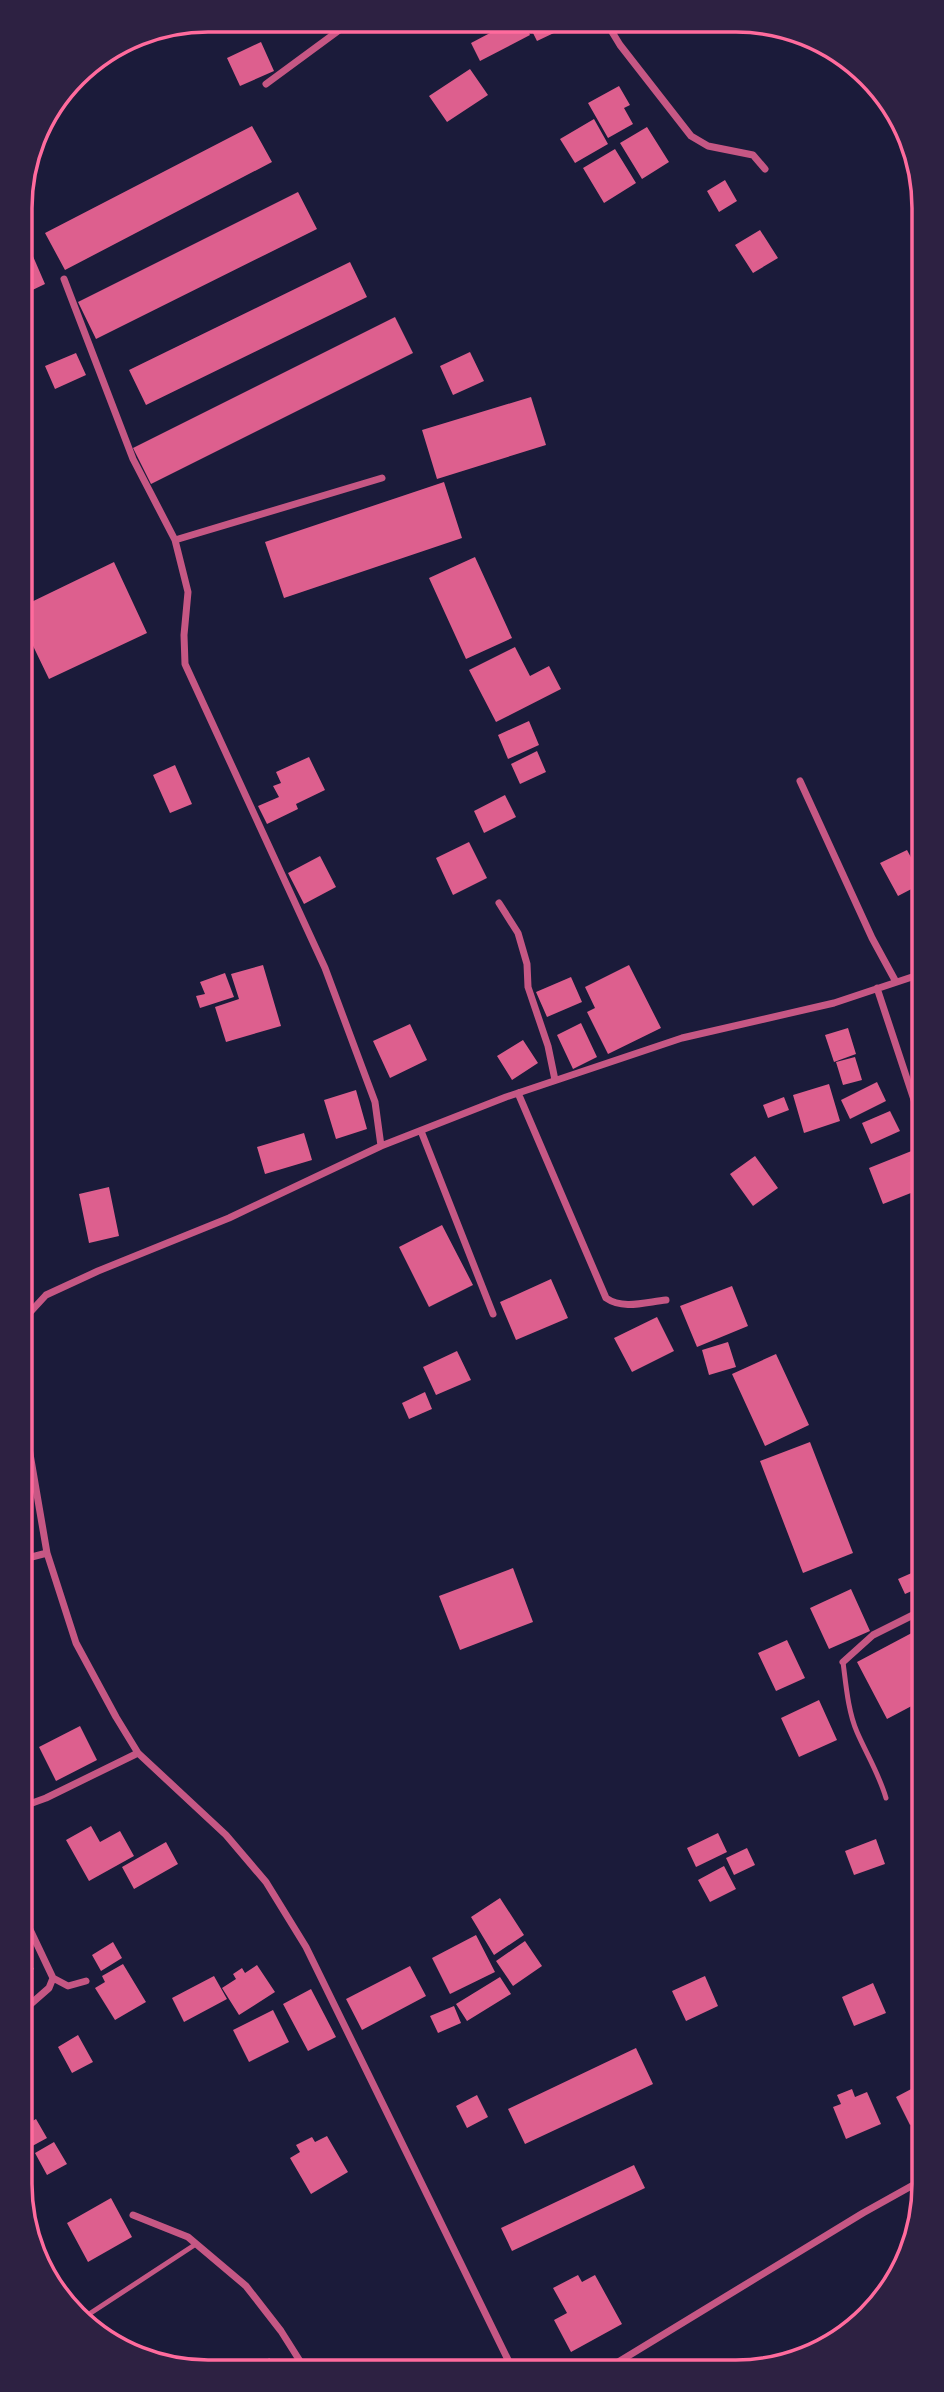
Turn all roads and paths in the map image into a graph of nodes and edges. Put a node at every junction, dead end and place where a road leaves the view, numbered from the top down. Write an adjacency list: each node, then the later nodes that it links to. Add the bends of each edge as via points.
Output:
1 (336, 32): 3 (street)
2 (612, 32): 4 (street, via 691,136 708,146 753,155)
3 (266, 83)
4 (765, 169)
5 (64, 279): 7 (street, via 134,459)
6 (382, 478): 7 (street)
7 (175, 540): 17 (street, via 188,592 185,664 325,968 375,1102)
8 (800, 781): 11 (street)
9 (499, 903): 13 (street, via 518,933)
10 (912, 977): 11 (street)
11 (896, 982): 12 (street)
12 (877, 988): 13 (street, via 834,1003 682,1038); 15 (street)
13 (555, 1080): 14 (street)
14 (518, 1093): 16 (street); 18 (street, via 606,1298 623,1305)
15 (912, 1094)
16 (421, 1131): 17 (street); 20 (street)
17 (381, 1146): 19 (street, via 229,1218 46,1295)
18 (666, 1300)
19 (32, 1310)
20 (493, 1314)
21 (32, 1466): 22 (street)
22 (47, 1553): 23 (street); 26 (street, via 76,1643)
23 (32, 1557)
24 (912, 1616): 25 (street, via 873,1635)
25 (843, 1662): 27 (lane, via 856,1730)
26 (138, 1753): 28 (street); 38 (street, via 226,1835 266,1882 306,1947)
27 (886, 1798)
28 (32, 1803)
29 (32, 1934): 30 (street)
30 (53, 1978): 31 (street, via 68,1986); 32 (street, via 50,1988)
31 (86, 1981)
32 (32, 2003)
33 (912, 2186): 39 (street)
34 (133, 2215): 35 (street)
35 (196, 2244): 36 (lane); 37 (street, via 246,2286)
36 (89, 2314)
37 (299, 2360)
38 (508, 2360)
39 (622, 2360)

